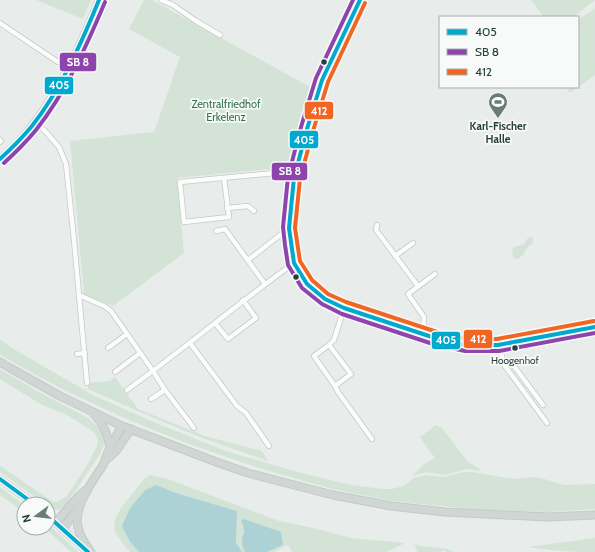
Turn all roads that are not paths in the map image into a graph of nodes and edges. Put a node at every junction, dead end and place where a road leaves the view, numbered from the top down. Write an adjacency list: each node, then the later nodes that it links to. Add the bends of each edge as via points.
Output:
1 (99, 0): 7 (main road, via 71,62)
2 (161, 0): 5 (street)
3 (360, 0): 9 (street, via 322,80)
4 (0, 23): 6 (street)
5 (220, 35)
6 (58, 62)
7 (35, 122): 8 (main road); 23 (street, via 59,147 66,164)
8 (0, 159)
9 (296, 171): 10 (street); 14 (street)
10 (224, 178): 11 (street); 11 (street, via 180,182 184,222 229,217)
11 (228, 208): 12 (street, via 248,206)
12 (254, 211)
13 (377, 225): 17 (street, via 376,230)
14 (289, 228): 18 (street); 19 (street)
15 (216, 231): 18 (street, via 225,229)
16 (413, 243): 17 (street)
17 (396, 256): 22 (street)
18 (248, 260): 21 (street)
19 (294, 263): 21 (street); 25 (street, via 307,284 324,298)
20 (435, 274): 22 (street)
21 (265, 284): 24 (street)
22 (418, 286): 29 (street, via 408,294 424,317)
23 (79, 295): 28 (street, via 111,311); 34 (street)
24 (243, 300): 26 (street); 26 (street, via 256,318 228,339)
25 (344, 308): 29 (street); 31 (street, via 334,340)
26 (215, 323): 30 (street)
27 (595, 327): 32 (street)
28 (128, 334): 33 (street); 35 (street)
29 (423, 335): 32 (street, via 466,345)
30 (190, 343): 39 (street); 53 (street)
31 (329, 345): 42 (street, via 351,374); 42 (street, via 314,356)
32 (498, 345): 38 (street)
33 (108, 348)
34 (85, 353): 36 (street); 41 (street)
35 (140, 353): 39 (street); 40 (street)
36 (77, 354)
37 (0, 362): 47 (main road)
38 (505, 366): 46 (street, via 511,362); 48 (street)
39 (153, 371): 43 (street); 44 (street)
40 (115, 372)
41 (87, 383)
42 (336, 386): 52 (street)
43 (127, 390)
44 (165, 390): 45 (street); 50 (street)
45 (152, 399)
46 (543, 405)
47 (91, 411): 49 (main road); 54 (main road, via 105,428)
48 (547, 423)
49 (122, 426): 51 (main road); 54 (main road)
50 (194, 428)
51 (131, 429): 55 (main road); 60 (main road, via 248,473 333,495 391,506 445,512 548,517)
52 (372, 439)
53 (269, 446)
54 (110, 447): 55 (main road)
55 (104, 463): 57 (main road)
56 (0, 479): 58 (main road)
57 (88, 488): 59 (main road); 61 (main road)
58 (23, 496)
59 (82, 503): 62 (main road); 63 (main road, via 77,520 83,542)
60 (595, 515)
61 (56, 522): 62 (main road)
62 (63, 529): 63 (main road)
63 (89, 552)

